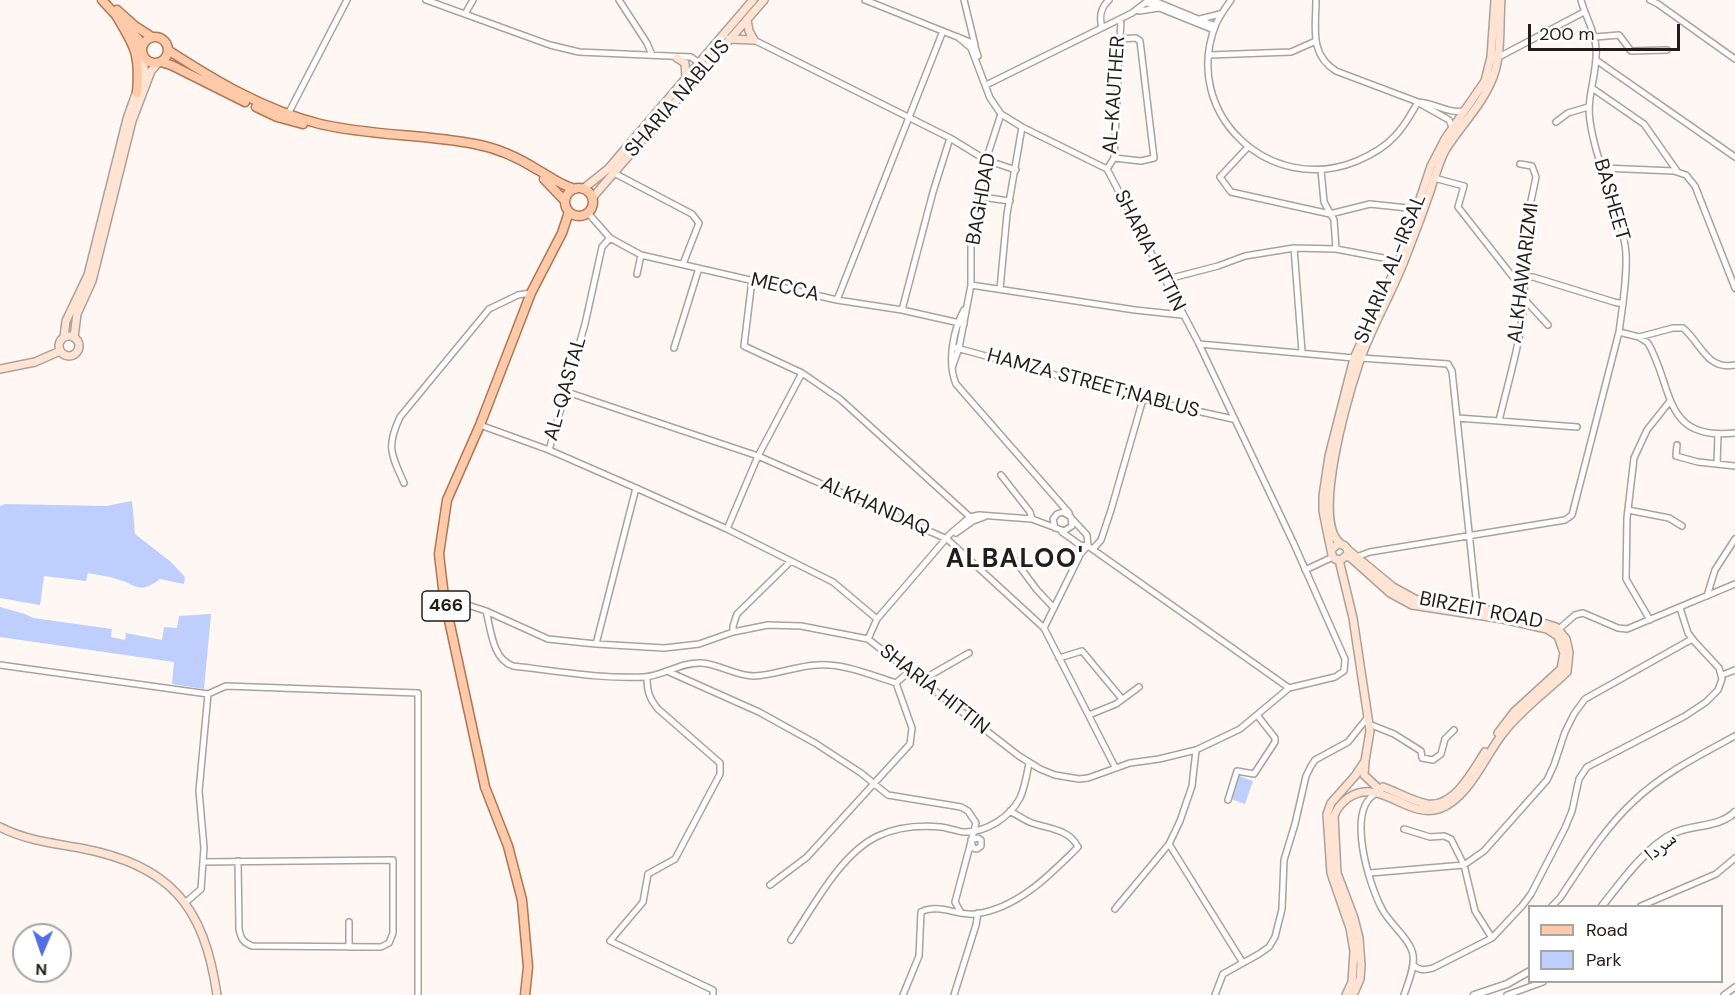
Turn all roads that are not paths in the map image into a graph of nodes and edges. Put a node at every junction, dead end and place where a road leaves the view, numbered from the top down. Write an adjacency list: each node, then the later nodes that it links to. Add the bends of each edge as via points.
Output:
1 (104, 0): 24 (main road); 32 (main road)
2 (347, 0): 61 (street)
3 (426, 0): 22 (street)
4 (473, 0): 22 (street)
5 (619, 0): 43 (street)
6 (753, 0): 51 (main road, SHARIA NABLUS)
7 (764, 0): 27 (main road, SHARIA NABLUS)
8 (865, 0): 31 (street)
9 (964, 0): 28 (street)
10 (1109, 0): 29 (street, via 1102,6)
11 (1162, 0): 19 (street)
12 (1230, 0): 23 (street)
13 (1316, 0): 39 (street)
14 (1495, 0): 59 (main road, SHARIA AL-IRSAL, via 1489,69)
15 (1501, 0): 46 (main road, SHARIA AL-IRSAL)
16 (1581, 0): 21 (street, BASHEET)
17 (1650, 0): 48 (street)
18 (1149, 1): 19 (street); 20 (street, AL-KAUTHER)
19 (1164, 7): 20 (street); 25 (street); 30 (street)
20 (1134, 12): 26 (street, AL-KAUTHER)
21 (1584, 12): 34 (street, BASHEET); 46 (street)
22 (465, 14): 43 (street, via 570,50)
23 (1222, 14): 25 (street); 30 (street)
24 (117, 17): 40 (main road); 56 (main road, via 139,63)
25 (1197, 18): 30 (street)
26 (1121, 19): 29 (street); 36 (street, AL-KAUTHER)
27 (747, 20): 35 (main road, SHARIA NABLUS); 37 (main road)
28 (969, 27): 33 (street, via 967,33); 38 (street)
29 (1102, 28): 54 (street)
30 (1215, 28): 44 (street)
31 (943, 31): 33 (street); 62 (street)
32 (152, 37): 40 (main road); 41 (main road, via 162,39)
33 (958, 37): 38 (street)
34 (1595, 37): 42 (street, via 1618,35 1631,51); 49 (street, BASHEET)
35 (729, 39): 37 (main road); 51 (main road, SHARIA NABLUS)
36 (1119, 39): 69 (street, AL-KAUTHER); 69 (street, via 1140,41 1154,158)
37 (754, 40): 62 (street)
38 (970, 40): 52 (street); 52 (street)
39 (1316, 41): 44 (street, via 1291,52); 57 (street, via 1321,58 1336,71)
40 (141, 47): 47 (main road)
41 (168, 50): 50 (main road); 61 (main road, via 214,80)
42 (1667, 50)
43 (652, 55): 45 (street)
44 (1210, 55): 67 (street, via 1210,83 1219,112)
45 (677, 58): 51 (street, via 692,57); 53 (main road, via 685,63)
46 (1497, 58): 78 (main road, SHARIA AL-IRSAL, via 1494,76 1446,149)
47 (144, 59): 50 (main road); 56 (main road)
48 (1735, 59)
49 (1596, 60): 55 (street, BASHEET); 68 (street)
50 (160, 63): 61 (main road); 116 (main road, via 151,71 132,121 94,270 77,314)
51 (702, 64): 53 (main road, SHARIA NABLUS); 77 (main road, SHARIA NABLUS)
52 (982, 76): 54 (street, SHARIA HITTIN)
53 (686, 77): 79 (main road, SHARIA NABLUS, via 608,169)
54 (986, 85): 60 (street, SHARIA HITTIN)
55 (1592, 88): 58 (street, BASHEET); 76 (street, via 1644,124)
56 (137, 93): 115 (main road, via 88,275 66,321)
57 (1418, 102): 59 (street, via 1453,112); 65 (street, via 1449,120); 75 (street, via 1395,137 1380,149 1343,167)
58 (1588, 107): 63 (street); 72 (street, BASHEET, via 1593,140)
59 (1465, 111): 65 (main road, SHARIA AL-IRSAL)
60 (1001, 114): 64 (street, SHARIA HITTIN); 70 (street, BAGHDAD)
61 (287, 116): 79 (main road, via 374,133 476,144 506,153 561,185); 82 (main road, via 320,129 495,152 537,173)
62 (909, 117): 66 (street); 106 (street)
63 (1556, 122)
64 (1022, 127): 73 (street, SHARIA HITTIN); 74 (street)
65 (1453, 129): 84 (main road, SHARIA AL-IRSAL, via 1431,166)
66 (950, 138): 70 (street); 109 (street)
67 (1248, 147): 75 (street, via 1280,164); 86 (street, via 1221,177 1231,192)
68 (1735, 157)
69 (1114, 158): 73 (street, AL-KAUTHER)
70 (986, 160): 74 (street); 81 (street, BAGHDAD)
71 (1520, 164): 97 (street, ALKHAWARIZMI, via 1532,166 1536,177 1527,220)
72 (1603, 168): 76 (street); 107 (street, BASHEET, via 1626,248)
73 (1107, 169): 99 (street, SHARIA HITTIN)
74 (1016, 170): 83 (street)
75 (1321, 170): 86 (street, via 1324,202)
76 (1677, 171): 102 (street, via 1695,186)
77 (614, 173): 80 (main road, SHARIA NABLUS); 94 (street, via 692,214 699,224)
78 (1434, 178): 93 (main road, SHARIA AL-IRSAL); 101 (street, via 1464,186 1458,207)
79 (579, 189): 80 (main road); 82 (main road, via 568,193)
80 (592, 197): 87 (main road, via 593,206)
81 (981, 197): 83 (street); 100 (street, BAGHDAD, via 972,246)
82 (565, 201): 85 (main road)
83 (1010, 201): 103 (street)
84 (1417, 209): 86 (street, via 1370,204); 93 (main road, SHARIA AL-IRSAL)
85 (568, 212): 87 (main road); 88 (main road, 466)
86 (1330, 213): 91 (street)
87 (585, 215): 88 (main road, 466); 89 (street, MECCA)
88 (562, 232): 104 (main road, 466)
89 (610, 238): 92 (street, MECCA); 127 (street, AL-QASTAL, via 602,247)
90 (1294, 248): 91 (street); 99 (street, via 1245,256); 122 (street)
91 (1336, 249): 93 (street)
92 (641, 255): 94 (street, MECCA); 96 (street)
93 (1401, 261): 123 (main road, SHARIA AL-IRSAL)
94 (683, 264): 95 (street, MECCA)
95 (699, 268): 98 (street, MECCA); 119 (street)
96 (637, 274)
97 (1527, 277): 101 (street, ALKHAWARIZMI); 107 (street)
98 (752, 280): 106 (street, MECCA); 126 (street, via 744,346)
99 (1164, 280): 110 (street, SHARIA HITTIN)
100 (972, 285): 103 (street); 108 (street, BAGHDAD)
101 (1524, 288): 105 (street, ALKHAWARIZMI)
102 (1735, 288)
103 (1000, 289): 110 (street)
104 (531, 293): 133 (main road, 466); 144 (street, via 489,309 400,417 392,434 391,453)
105 (1524, 299): 113 (street); 132 (street, ALKHAWARIZMI)
106 (837, 300): 109 (street, MECCA)
107 (1623, 304): 114 (street, BASHEET)
108 (966, 306): 111 (street); 112 (street)
109 (902, 310): 111 (street, MECCA)
110 (1182, 315): 118 (street, SHARIA HITTIN)
111 (957, 323): 112 (street, MECCA); 120 (street)
112 (964, 324): 120 (street)
113 (1548, 325)
114 (1619, 332): 117 (street); 156 (street, BASHEET, via 1569,518)
115 (64, 337): 116 (main road); 121 (main road)
116 (74, 337): 121 (main road, via 79,344 77,353 68,356)
117 (1639, 337): 124 (street, via 1683,328 1715,363); 129 (street, via 1650,347)
118 (1199, 344): 122 (street); 131 (street, SHARIA HITTIN)
119 (674, 348)
120 (956, 348): 128 (street, HAMZA STREET;NABLUS); 146 (street, via 952,368 956,384)
121 (60, 351): 125 (main road, via 35,362)
122 (1302, 352): 123 (street)
123 (1357, 358): 130 (street, via 1448,364); 140 (main road, SHARIA AL-IRSAL)
124 (1735, 365)
125 (0, 369)
126 (802, 373): 139 (street); 150 (street, via 840,399)
127 (567, 392): 138 (street, AL-QASTAL); 139 (street, ALKHANDAQ)
128 (1143, 399): 131 (street, HAMZA STREET;NABLUS); 159 (street, via 1101,540)
129 (1670, 401): 136 (street, via 1693,429); 147 (street, via 1647,430 1634,458)
130 (1457, 418): 132 (street); 156 (street)
131 (1233, 419): 166 (street, SHARIA HITTIN)
132 (1499, 421): 134 (street)
133 (480, 426): 138 (street); 170 (main road, 466, via 443,517 439,554)
134 (1576, 427)
135 (1735, 433): 136 (street)
136 (1718, 434): 141 (street)
137 (1677, 445): 141 (street, via 1676,456)
138 (549, 450): 145 (street, AL-QASTAL)
139 (759, 456): 154 (street); 157 (street, ALKHANDAQ)
140 (1332, 457): 160 (main road, SHARIA AL-IRSAL, via 1328,511 1335,538); 161 (main road, SHARIA AL-IRSAL, via 1323,511)
141 (1717, 464): 142 (street)
142 (1735, 466)
143 (1001, 475): 152 (street)
144 (404, 483)
145 (636, 488): 154 (street, AL-QASTAL); 182 (street)
146 (1054, 498): 148 (street); 151 (street)
147 (1628, 510): 153 (street, via 1669,518); 176 (street, via 1626,579)
148 (1056, 515): 151 (street, via 1064,512); 152 (street); 155 (street, via 1053,522)
149 (988, 516): 150 (street); 152 (street); 157 (street)
150 (970, 517): 157 (street)
151 (1071, 517): 155 (street, via 1070,528); 159 (street, via 1087,536)
152 (1035, 520): 155 (street)
153 (1682, 526)
154 (727, 529): 165 (street, AL-QASTAL)
155 (1058, 530): 159 (street)
156 (1469, 537): 162 (street); 173 (street)
157 (947, 539): 175 (street); 177 (street, ALKHANDAQ)
158 (1735, 539): 169 (street, via 1715,570)
159 (1091, 548): 171 (street, via 1081,553); 194 (street)
160 (1345, 550): 161 (main road); 161 (main road, via 1335,545); 162 (main road, BIRZEIT ROAD); 178 (main road, via 1389,592 1412,605)
161 (1335, 556): 164 (street); 167 (main road)
162 (1359, 556): 173 (main road, BIRZEIT ROAD, via 1410,597)
163 (1007, 560): 171 (street, via 1014,559)
164 (1324, 561): 166 (street); 167 (main road, via 1335,562)
165 (790, 562): 175 (street, AL-QASTAL, via 833,582); 179 (street, via 737,614)
166 (1307, 570): 194 (street, SHARIA HITTIN, via 1347,656 1348,667 1340,678)
167 (1342, 573): 199 (main road)
168 (1735, 584): 169 (street)
169 (1707, 596): 172 (street)
170 (444, 597): 174 (street, SHARIA HITTIN); 249 (main road, 466, via 485,787 508,846 522,900 528,967)
171 (1054, 608): 177 (street)
172 (1680, 608): 176 (street); 181 (street)
173 (1476, 609): 178 (main road, BIRZEIT ROAD, via 1531,619)
174 (486, 611): 182 (street, SHARIA HITTIN, via 548,639); 190 (street, via 498,654 507,664 592,677)
175 (877, 619): 180 (street)
176 (1650, 620): 178 (street, via 1627,630 1583,612)
177 (1044, 628): 184 (street, ALKHANDAQ)
178 (1557, 631): 207 (main road, via 1563,648 1562,669 1506,722 1479,767 1456,792 1447,800 1429,804 1383,787)
179 (733, 632): 180 (street, SHARIA HITTIN, via 785,625); 182 (street, SHARIA HITTIN, via 699,644 664,648)
180 (868, 639): 188 (street, SHARIA HITTIN)
181 (1692, 639): 189 (street); 224 (street, via 1585,699 1565,732 1547,780 1484,851)
182 (597, 644)
183 (969, 653): 191 (street)
184 (1059, 658): 196 (street, via 1082,651); 197 (street, ALKHANDAQ)
185 (0, 665): 195 (street)
186 (667, 670): 190 (street); 192 (street, via 702,663 753,676 828,664); 206 (street, via 759,711)
187 (1735, 670): 189 (street)
188 (910, 671): 191 (street, SHARIA HITTIN); 192 (street)
189 (1722, 675): 228 (street, via 1718,690 1706,702 1583,771 1572,812)
190 (647, 677): 250 (street, via 650,699 720,763 720,774 675,859 648,874 643,902 610,941 713,990)
191 (922, 680): 204 (street, SHARIA HITTIN)
192 (896, 683): 206 (street, via 912,737 903,753)
193 (1139, 687): 196 (street)
194 (1292, 688): 198 (street, SHARIA HITTIN)
195 (208, 694): 223 (street, via 199,791); 248 (street, via 226,686 418,693)
196 (1122, 699): 197 (street)
197 (1089, 715): 205 (street, ALKHANDAQ)
198 (1257, 715): 202 (street, SHARIA HITTIN, via 1240,729); 208 (street, via 1275,742 1254,774 1237,771)
199 (1369, 721): 200 (street, via 1421,751 1422,758 1433,760 1441,754 1445,739); 203 (main road); 242 (street, via 1348,742 1315,760 1306,776 1284,860 1280,926 1269,947)
200 (1454, 730)
201 (1735, 736): 231 (street, via 1653,784 1634,801)
202 (1196, 750): 205 (street, SHARIA HITTIN); 218 (street, via 1192,786)
203 (1365, 761): 207 (main road, via 1364,775); 254 (main road, via 1331,803 1327,814 1331,873 1354,951 1352,982)
204 (1029, 763): 205 (street, SHARIA HITTIN, via 1072,778 1088,778); 209 (street, via 1020,798)
205 (1115, 767)
206 (873, 783): 214 (street, via 894,797 961,807 976,823); 226 (street, via 807,857)
207 (1378, 792): 225 (street, via 1367,801 1362,814 1362,844); 255 (main road, via 1352,795 1334,816 1337,873 1359,938 1361,965)
208 (1228, 800)
209 (1010, 811): 212 (street); 237 (street, via 1074,838 1078,847 1049,877 1020,897)
210 (1735, 812): 232 (street, سردا, via 1721,820 1683,829 1664,840)
211 (0, 827): 229 (main road, via 33,840 123,859 156,876)
212 (988, 827): 214 (street); 216 (street)
213 (1404, 829): 224 (street, via 1430,837 1448,837)
214 (975, 831): 215 (street); 216 (street); 217 (street)
215 (964, 832): 217 (street); 240 (street, via 909,827 878,836 836,874)
216 (980, 839): 217 (street); 219 (street)
217 (971, 842): 219 (street, via 973,848); 220 (street)
218 (1169, 844): 234 (street); 242 (street)
219 (978, 848): 220 (street)
220 (966, 858): 227 (street)
221 (1735, 858): 233 (street, via 1716,874)
222 (238, 861): 223 (street); 241 (street, via 239,929 244,943); 241 (street, via 393,860 393,933 389,943 381,947)
223 (203, 862): 229 (street, via 201,889)
224 (1464, 865): 225 (street); 239 (street, via 1475,911)
225 (1370, 873): 243 (street, via 1381,908 1413,952)
226 (771, 885)
227 (955, 902): 235 (street); 236 (street)
228 (1525, 902): 230 (street); 239 (street)
229 (185, 903): 247 (main road, via 210,955)
230 (1530, 905)
231 (1553, 905)
232 (1603, 905)
233 (1643, 905)
234 (1115, 909)
235 (944, 910): 236 (street); 251 (street, via 921,912 919,956)
236 (960, 911): 237 (street)
237 (978, 913): 252 (street)
238 (349, 922): 241 (street)
239 (1492, 938): 243 (street, via 1432,968 1424,970)
240 (791, 940)
241 (349, 946)
242 (1243, 963): 253 (street, via 1223,974)
243 (1413, 965): 256 (street)
244 (1528, 972): 257 (street)
245 (1538, 983): 258 (street)
246 (1735, 987): 259 (street)
247 (217, 995)
248 (418, 995)
249 (525, 995)
250 (713, 995)
251 (903, 995)
252 (954, 995)
253 (1215, 995)
254 (1346, 995)
255 (1353, 995)
256 (1404, 995)
257 (1474, 995)
258 (1507, 995)
259 (1724, 995)

